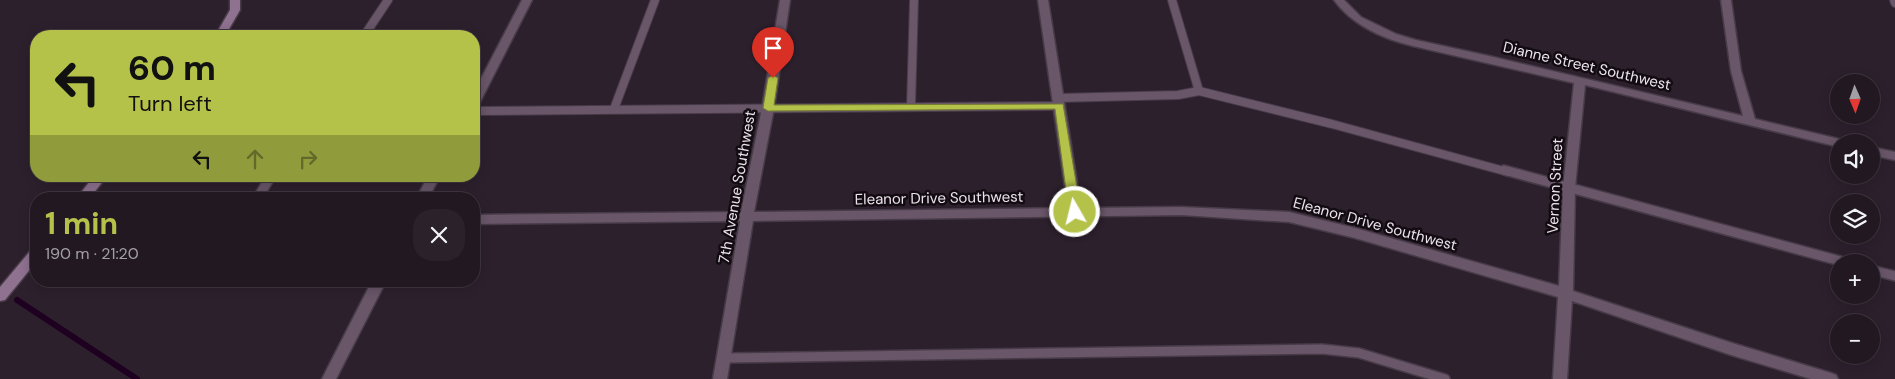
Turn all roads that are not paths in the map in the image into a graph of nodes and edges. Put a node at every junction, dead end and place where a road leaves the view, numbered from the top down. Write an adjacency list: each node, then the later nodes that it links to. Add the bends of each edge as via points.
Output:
1 (235, 0): 11 (street, via 234,10)
2 (388, 0): 12 (lane)
3 (527, 0): 14 (street)
4 (654, 0): 19 (lane)
5 (785, 0): 18 (street, 7th Avenue Southwest)
6 (914, 0): 17 (lane)
7 (1043, 0): 16 (street)
8 (1172, 0): 15 (lane)
9 (1339, 0): 13 (street, Dianne Street Southwest, via 1357,19 1412,43)
10 (1726, 0): 21 (street, via 1736,71)
11 (223, 30)
12 (368, 30)
13 (1580, 80): 21 (street, Dianne Street Southwest); 26 (street, Vernon Street)
14 (480, 90)
15 (1199, 92): 16 (lane); 26 (lane)
16 (1059, 102): 17 (lane); 28 (street)
17 (911, 106): 18 (lane)
18 (768, 108): 19 (lane); 29 (street, 7th Avenue Southwest)
19 (614, 110): 20 (lane)
20 (480, 111)
21 (1750, 121): 22 (street, Dianne Street Southwest)
22 (1830, 142)
23 (1880, 153): 24 (street)
24 (1895, 156)
25 (97, 182): 27 (street)
26 (1569, 188): 31 (lane); 36 (street, Vernon Street)
27 (88, 192)
28 (1075, 212): 29 (street, Eleanor Drive Southwest); 36 (street, Eleanor Drive Southwest, via 1182,211 1289,217)
29 (747, 216): 30 (street, Eleanor Drive Southwest); 38 (street, 7th Avenue Southwest)
30 (480, 220)
31 (1830, 258)
32 (30, 260): 37 (street)
33 (1880, 272): 34 (lane)
34 (1895, 276)
35 (376, 287): 39 (street)
36 (1564, 293): 42 (street, Vernon Street); 43 (street, Eleanor Drive Southwest)
37 (0, 296)
38 (724, 358): 40 (street, 7th Avenue Southwest); 41 (lane, via 1322,349 1359,353)
39 (329, 379)
40 (720, 379)
41 (1446, 379)
42 (1560, 379)
43 (1831, 379)

